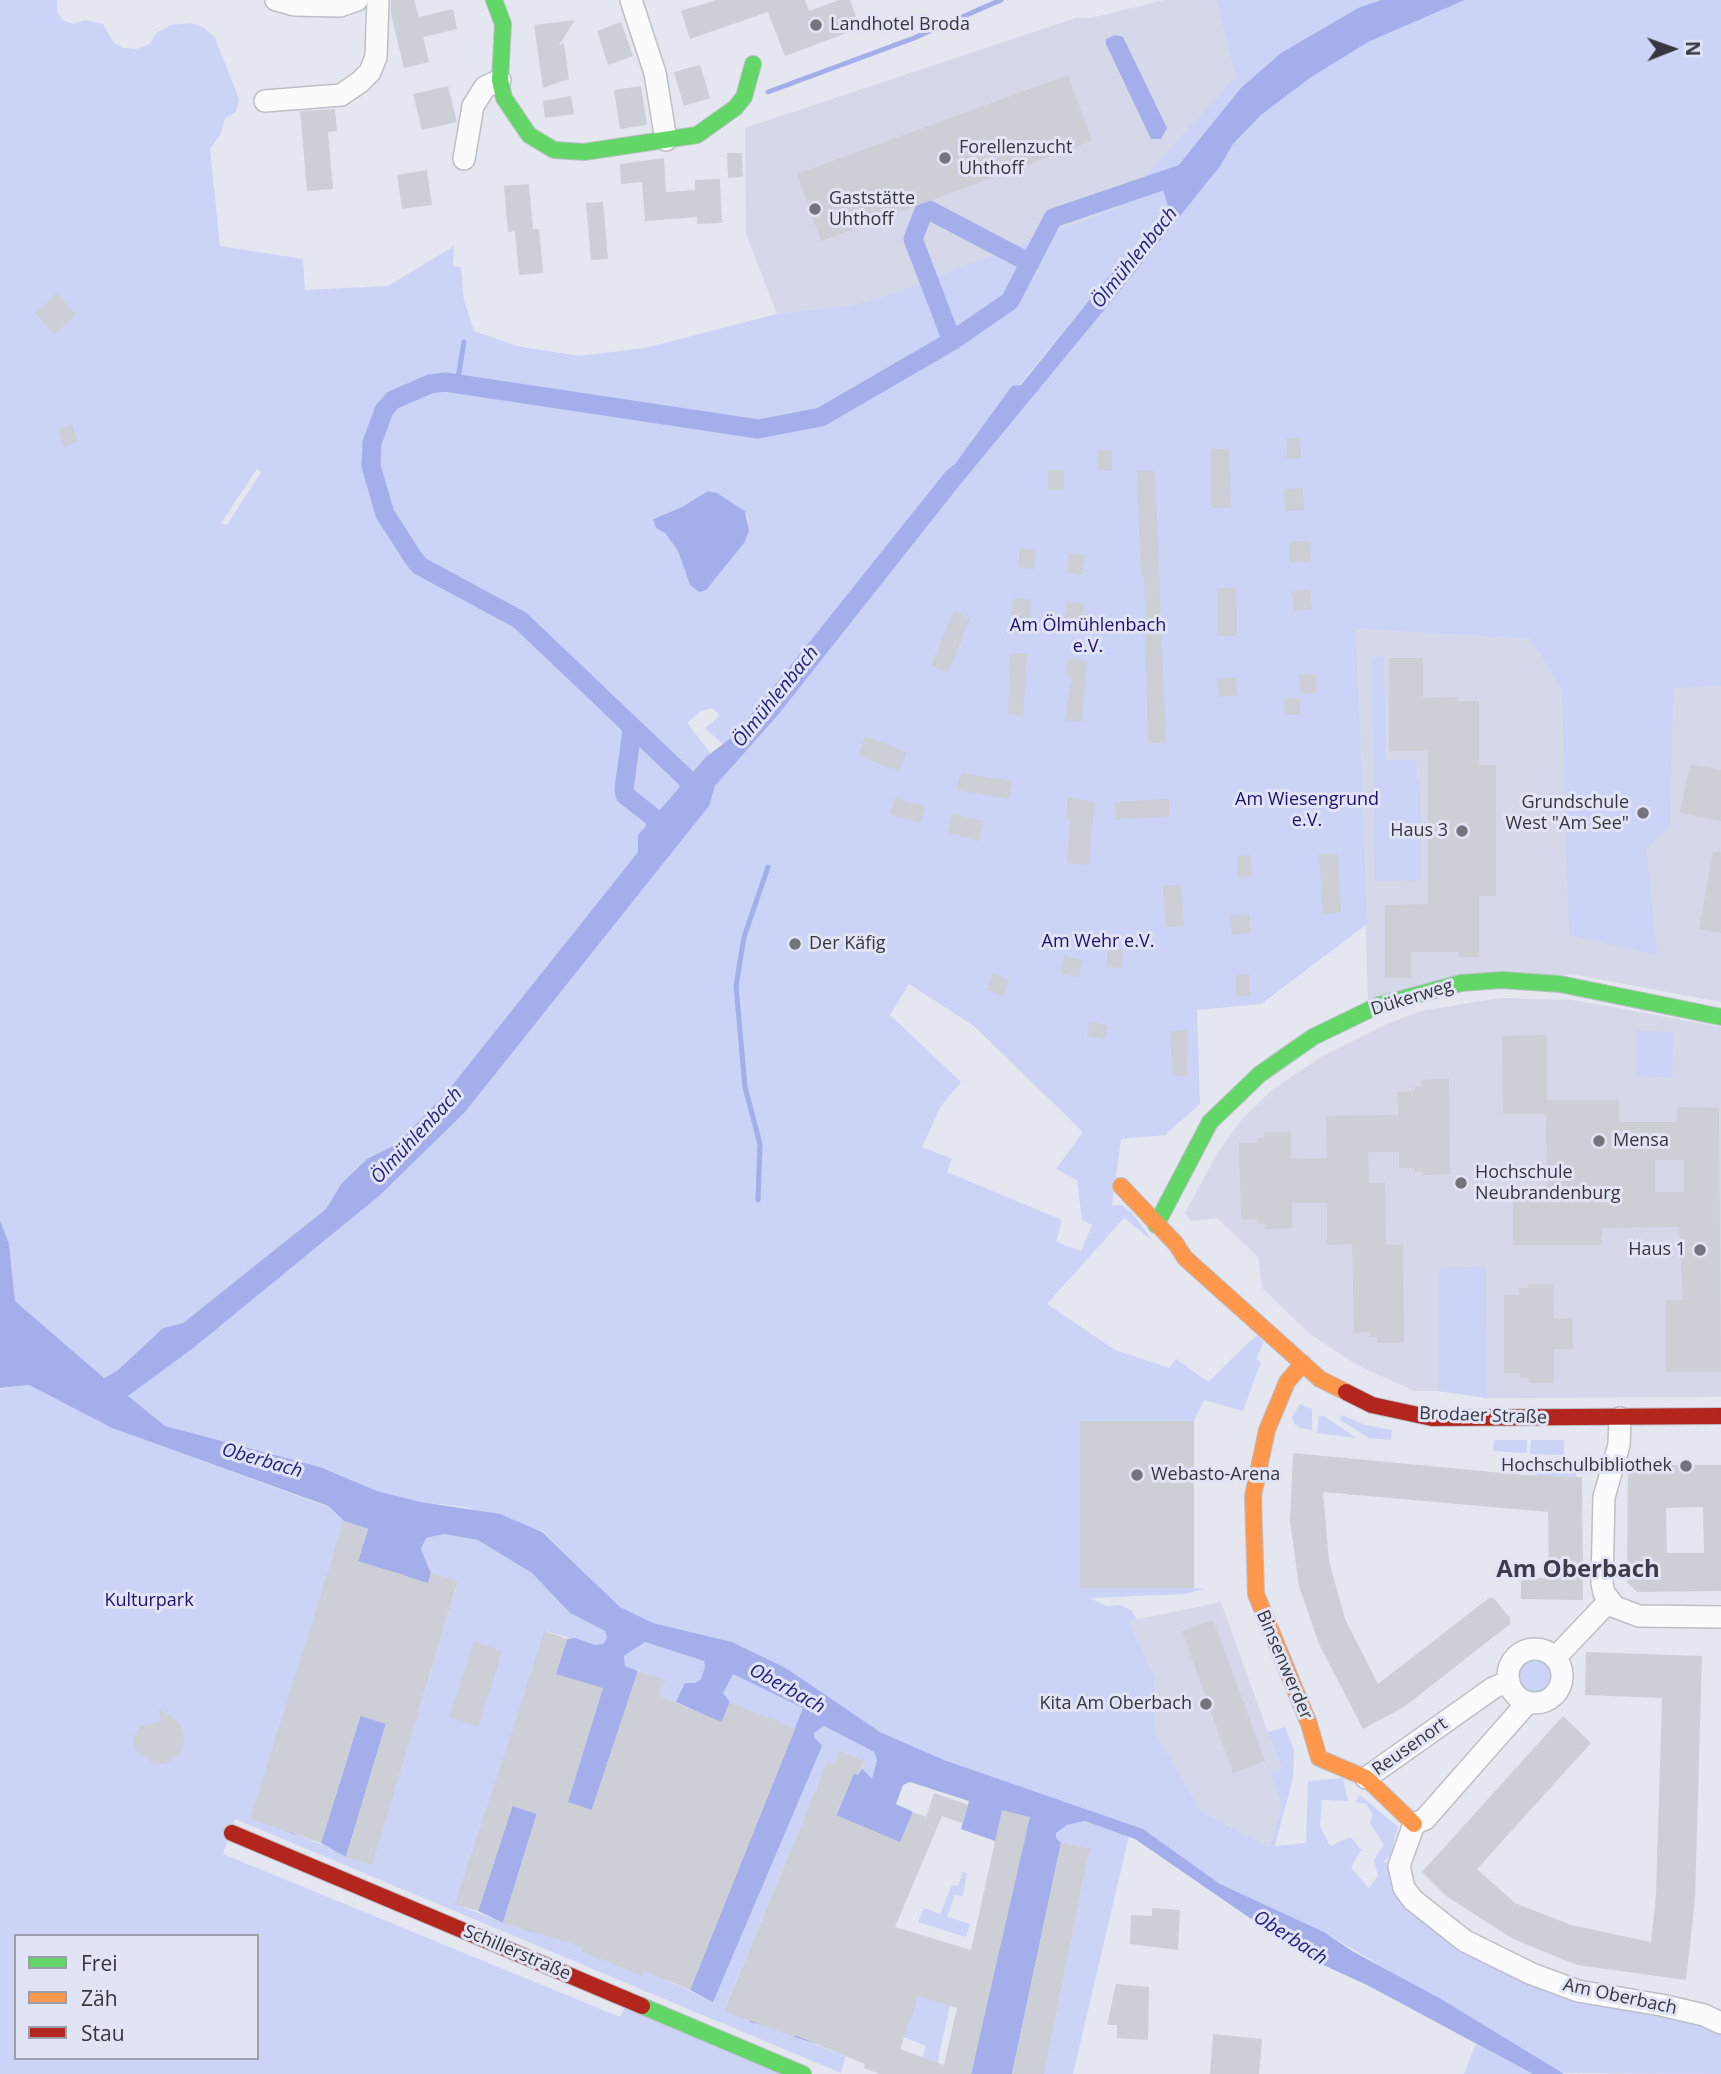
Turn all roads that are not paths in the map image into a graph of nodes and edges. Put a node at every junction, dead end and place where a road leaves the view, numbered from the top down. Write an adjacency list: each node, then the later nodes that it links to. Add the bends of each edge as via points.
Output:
1 (276, 0): 2 (street, via 340,6)
2 (357, 0)
3 (378, 0): 8 (street, via 376,58 360,82 341,95)
4 (495, 0): 7 (street, via 504,37)
5 (631, 0): 9 (street, via 655,74)
6 (753, 64): 9 (street, via 747,89 735,108 697,135)
7 (500, 80): 9 (street, via 519,124 554,150 584,152); 10 (street, via 485,86 473,106)
8 (265, 101)
9 (666, 140)
10 (464, 159)
11 (1721, 1017): 13 (street, Dükerweg, via 1569,985 1502,980 1461,983 1379,1005 1313,1037 1281,1059 1210,1122)
12 (1121, 1186): 13 (street, Brodaer Straße)
13 (1157, 1225): 14 (street, Brodaer Straße, via 1185,1258)
14 (1303, 1363): 16 (street, Brodaer Straße, via 1336,1389 1372,1405 1432,1418); 22 (street, Binsenwerder, via 1287,1382 1267,1430 1253,1496 1256,1594 1319,1758)
15 (1721, 1416): 16 (street, Brodaer Straße)
16 (1620, 1418): 17 (street, via 1619,1445 1602,1510 1602,1583)
17 (1609, 1601): 18 (street, via 1624,1613 1639,1616); 19 (street)
18 (1721, 1617)
19 (1555, 1658): 20 (street, via 1540,1649 1523,1652 1511,1664); 21 (street, via 1562,1673 1559,1690 1545,1701)
20 (1509, 1681): 21 (street, via 1516,1694); 22 (street, Reusenort)
21 (1528, 1702): 23 (street, via 1425,1819)
22 (1366, 1778): 23 (street, Reusenort)
23 (1414, 1824): 25 (street, Am Oberbach, via 1399,1866 1404,1888 1465,1941 1578,1991 1661,2005)
24 (232, 1833): 26 (street, Schillerstraße)
25 (1721, 2023)
26 (803, 2074)

